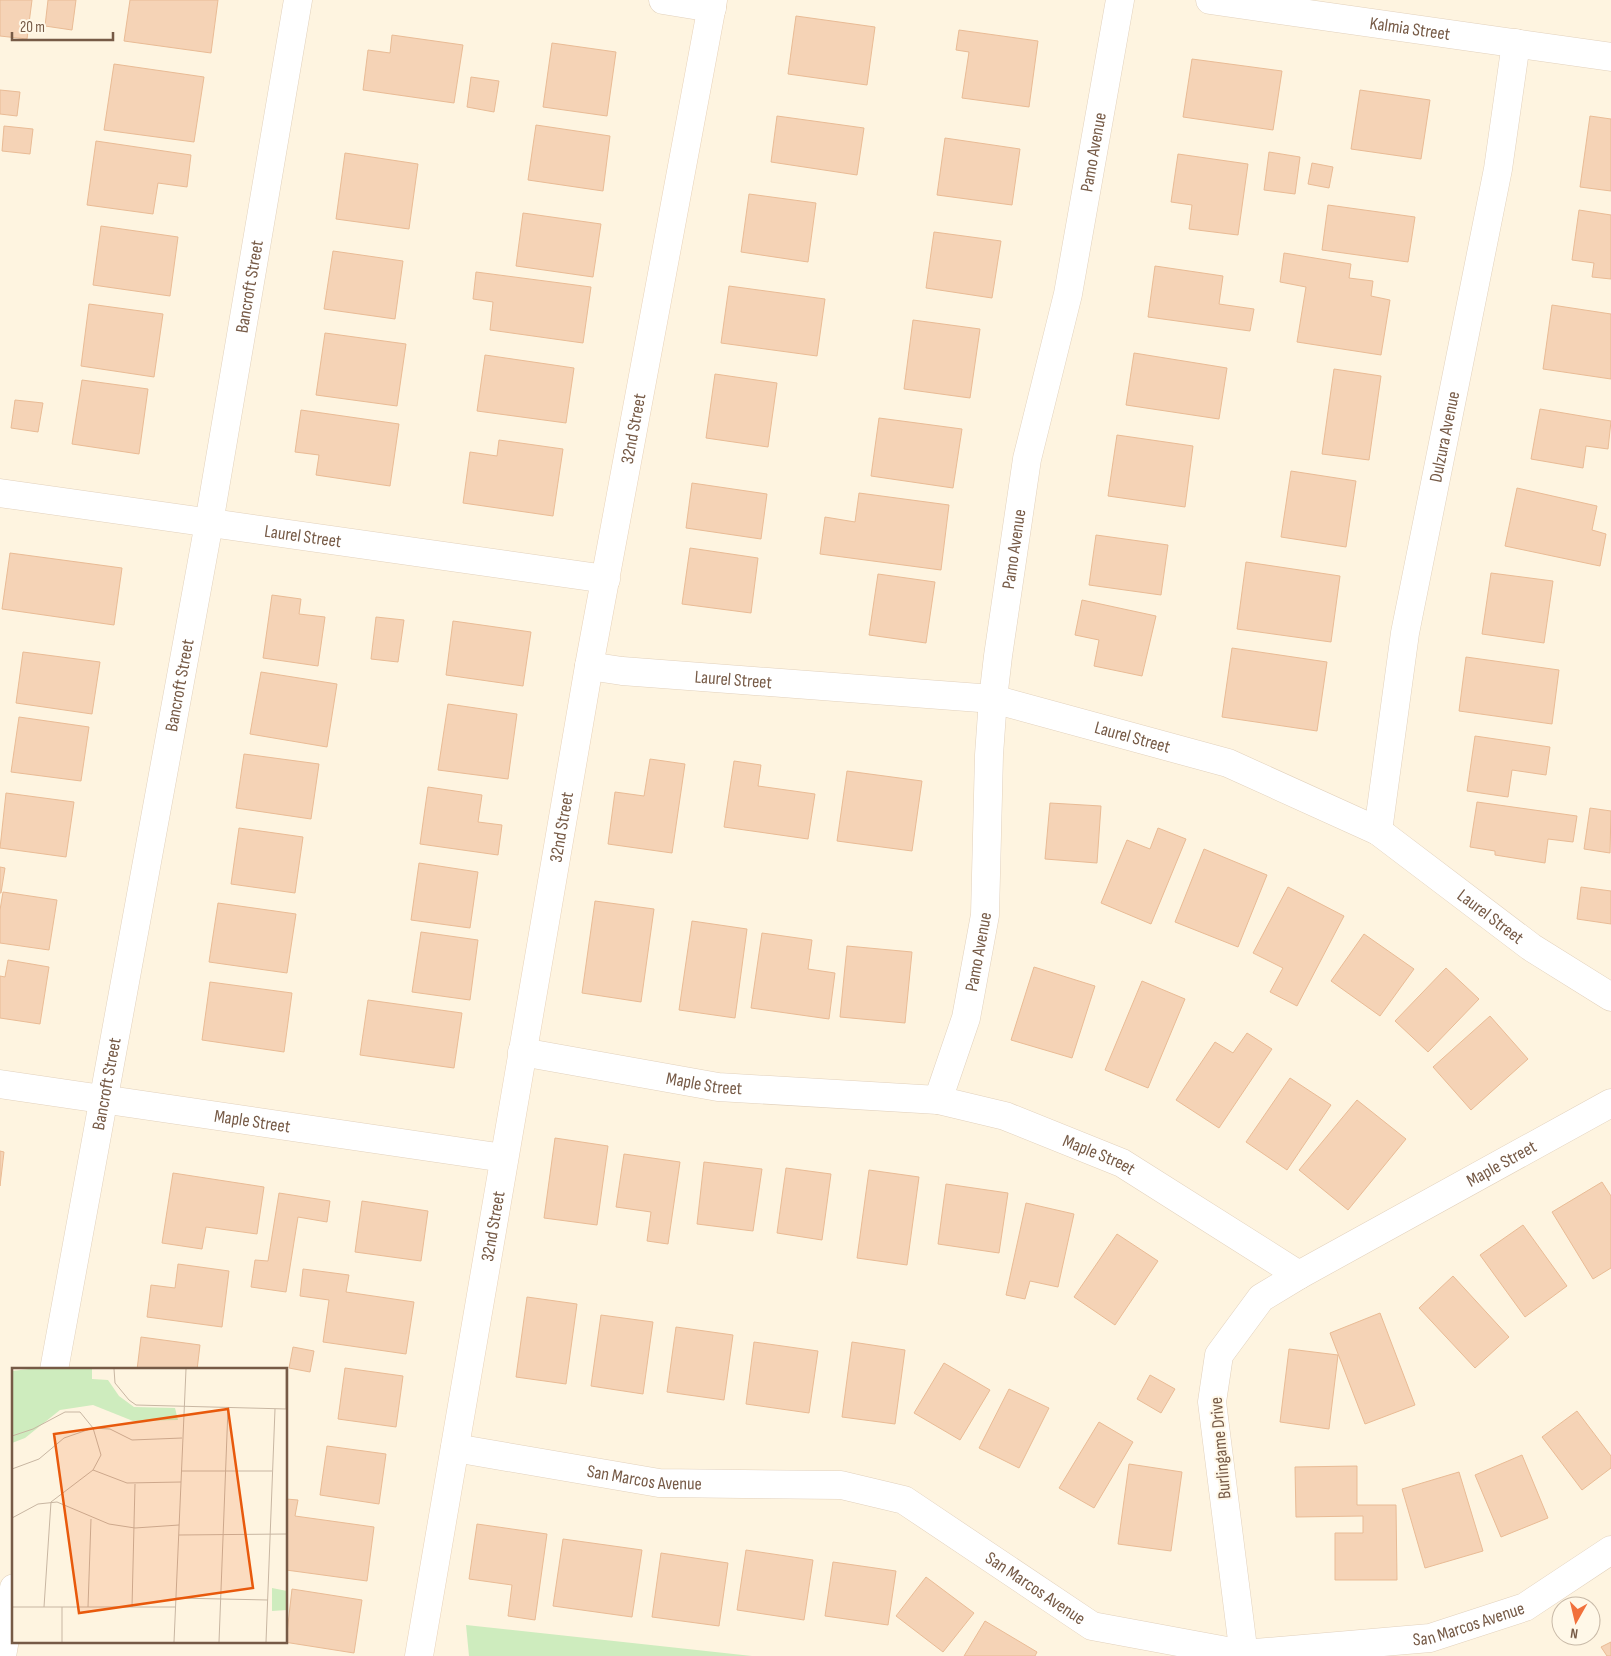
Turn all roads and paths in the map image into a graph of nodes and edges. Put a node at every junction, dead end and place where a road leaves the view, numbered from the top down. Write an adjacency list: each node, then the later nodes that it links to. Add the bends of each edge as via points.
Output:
1 (298, 0): 9 (street, Bancroft Street)
2 (663, 0): 5 (street)
3 (1120, 0): 12 (street, Pamo Avenue, via 1068,294 1027,459)
4 (1210, 0): 6 (street, Kalmia Street)
5 (713, 4): 10 (street, 32nd Street)
6 (1516, 43): 7 (street, Kalmia Street); 13 (street, Dulzura Avenue, via 1498,169 1405,633)
7 (1611, 57)
8 (0, 493): 9 (street, Laurel Street)
9 (209, 523): 10 (street, Laurel Street); 17 (street, Bancroft Street)
10 (606, 579): 11 (street, 32nd Street)
11 (589, 666): 12 (street, Laurel Street); 15 (street, 32nd Street)
12 (993, 699): 13 (street, Laurel Street, via 1228,763); 18 (street, Pamo Avenue, via 985,915 966,1018)
13 (1378, 831): 14 (street, Laurel Street, via 1531,947)
14 (1611, 997)
15 (522, 1052): 18 (street, Maple Street, via 718,1087); 20 (street, 32nd Street)
16 (0, 1084): 17 (street, Maple Street)
17 (103, 1099): 20 (street, Maple Street); 22 (street, Bancroft Street)
18 (938, 1100): 21 (street, Maple Street, via 1005,1116 1122,1163)
19 (1611, 1103): 21 (street, Maple Street)
20 (504, 1158): 23 (street, 32nd Street)
21 (1299, 1274): 26 (street, Burlingame Drive, via 1261,1298 1219,1355 1212,1402)
22 (54, 1368)
23 (456, 1448): 26 (street, San Marcos Avenue, via 659,1483 841,1484 904,1500 1092,1626); 28 (street, 32nd Street)
24 (1611, 1550): 26 (street, San Marcos Avenue, via 1525,1607 1430,1638)
25 (12, 1599): 27 (street)
26 (1243, 1655)
27 (2, 1656)
28 (419, 1656)

